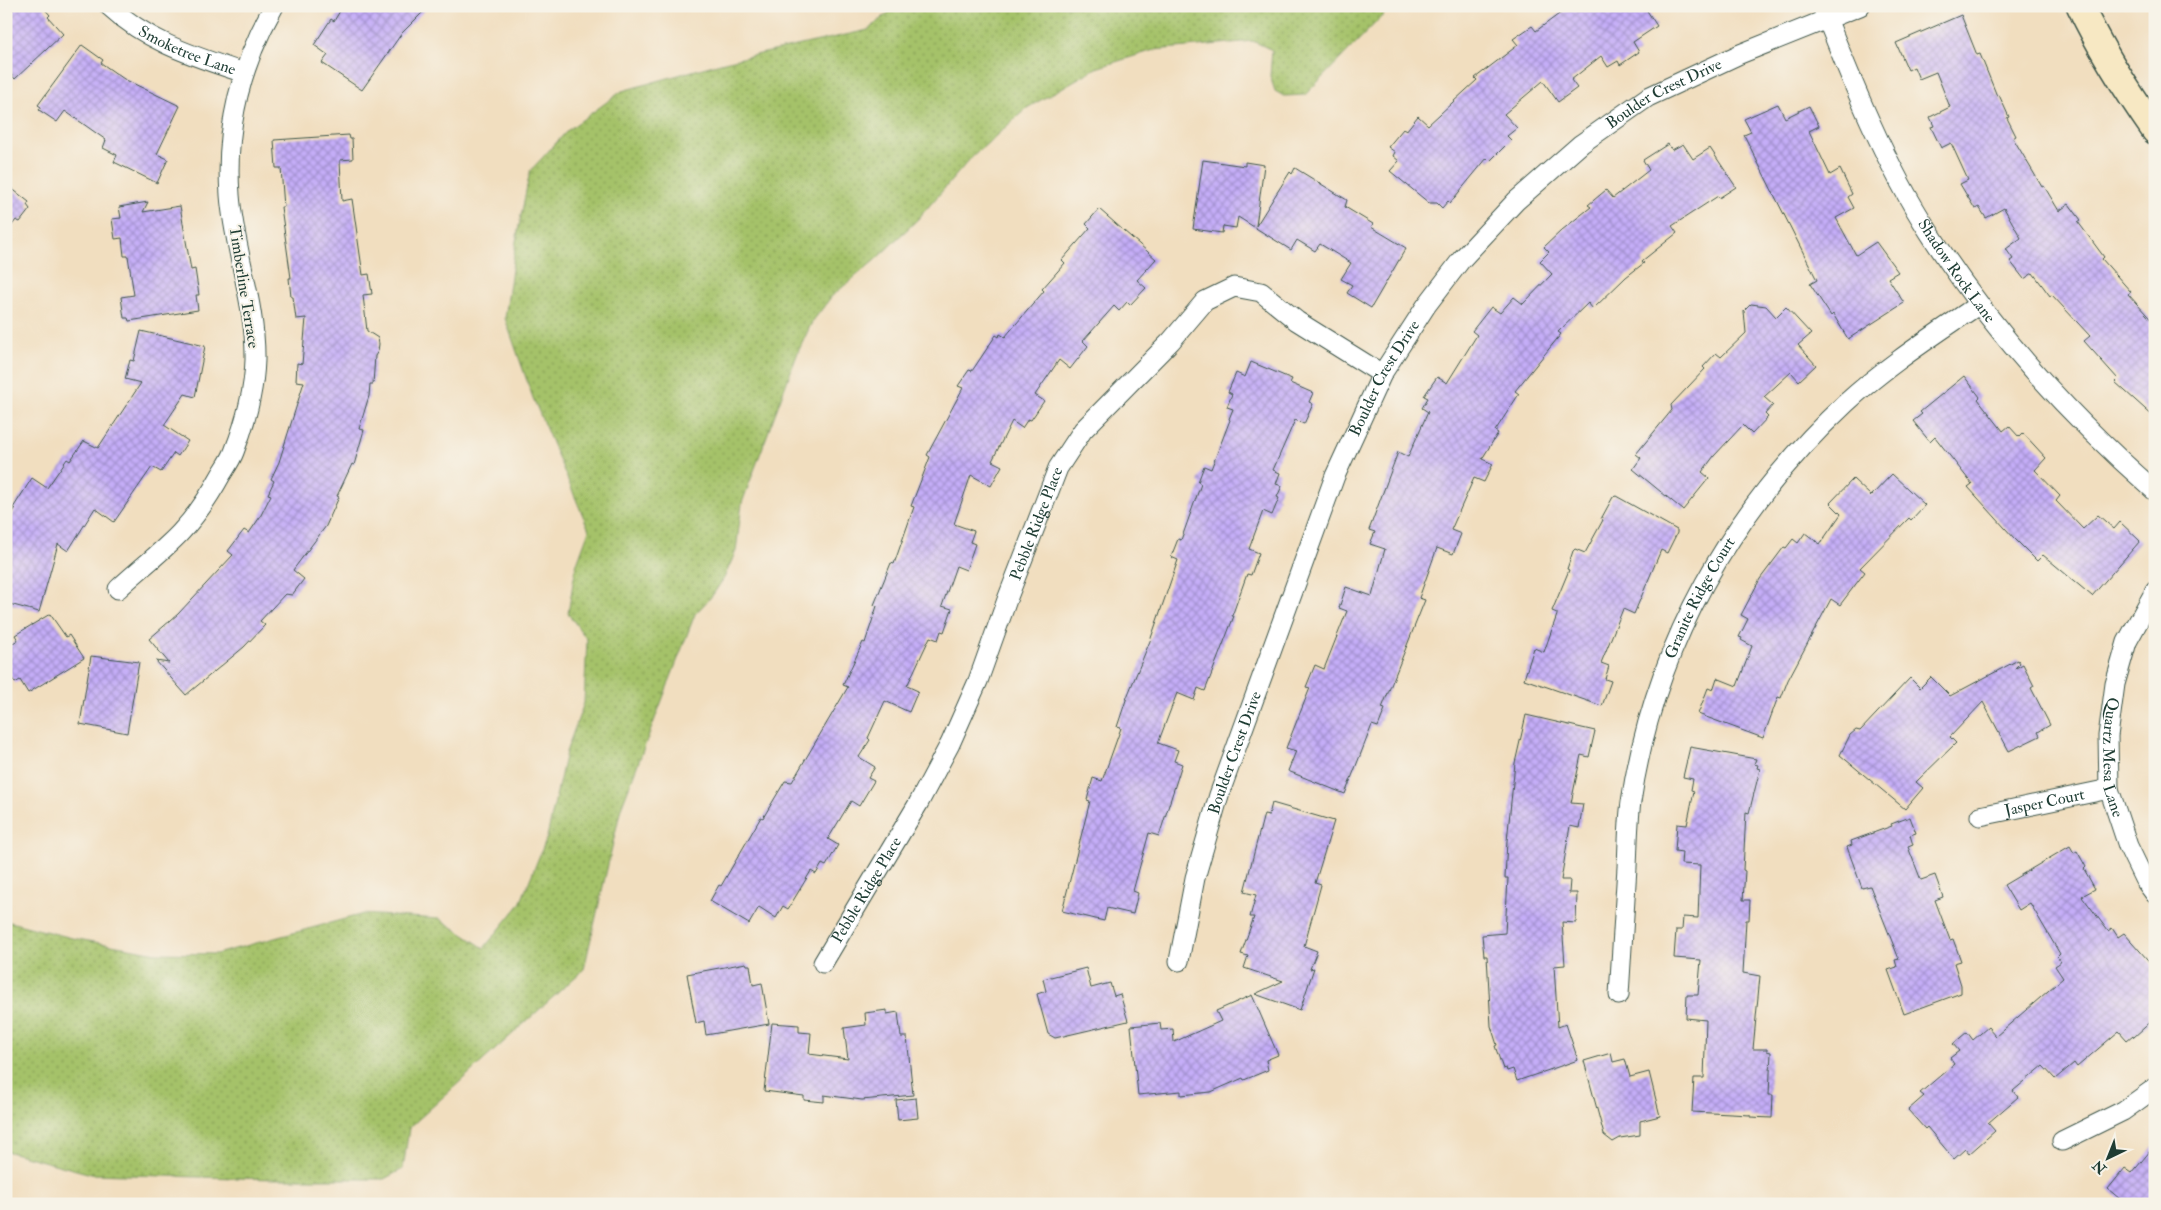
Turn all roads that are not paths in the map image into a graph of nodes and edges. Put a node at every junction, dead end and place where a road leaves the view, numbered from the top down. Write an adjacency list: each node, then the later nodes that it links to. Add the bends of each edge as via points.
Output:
1 (109, 6): 6 (street, Smoketree Lane, via 165,45)
2 (274, 6): 6 (street, Timberline Terrace)
3 (1860, 6): 5 (street, Boulder Crest Drive)
4 (2080, 6): 7 (street, via 2133,101)
5 (1825, 13): 8 (street, Shadow Rock Lane, via 1870,120 1896,172 1928,231); 9 (street, Boulder Crest Drive, via 1648,98 1581,144 1516,201 1461,260 1426,306)
6 (244, 73): 11 (street, Timberline Terrace, via 228,154 230,197 251,316 255,360 248,406 234,453 209,496 180,533)
7 (2155, 131)
8 (1978, 305): 10 (street, Shadow Rock Lane, via 2029,368 2083,426); 18 (street, Granite Ridge Court, via 1847,402 1803,445 1768,485 1731,536 1689,611 1661,684 1641,752 1631,803)
9 (1382, 374): 16 (street, Boulder Crest Drive, via 1335,476 1219,794 1195,878); 17 (street, Pebble Ridge Place, via 1297,322 1261,292 1234,287 1205,300 1171,341 1083,430 1058,468 978,681 950,744)
10 (2155, 491)
11 (118, 589)
12 (2155, 591): 13 (street, Quartz Mesa Lane, via 2127,642 2115,684 2108,736)
13 (2109, 789): 14 (street, Jasper Court); 15 (street, Quartz Mesa Lane, via 2128,846 2144,880)
14 (1980, 816)
15 (2155, 894)
16 (1180, 961)
17 (823, 963)
18 (1619, 995)
19 (2155, 1088): 20 (street, via 2122,1111)
20 (2062, 1141)

